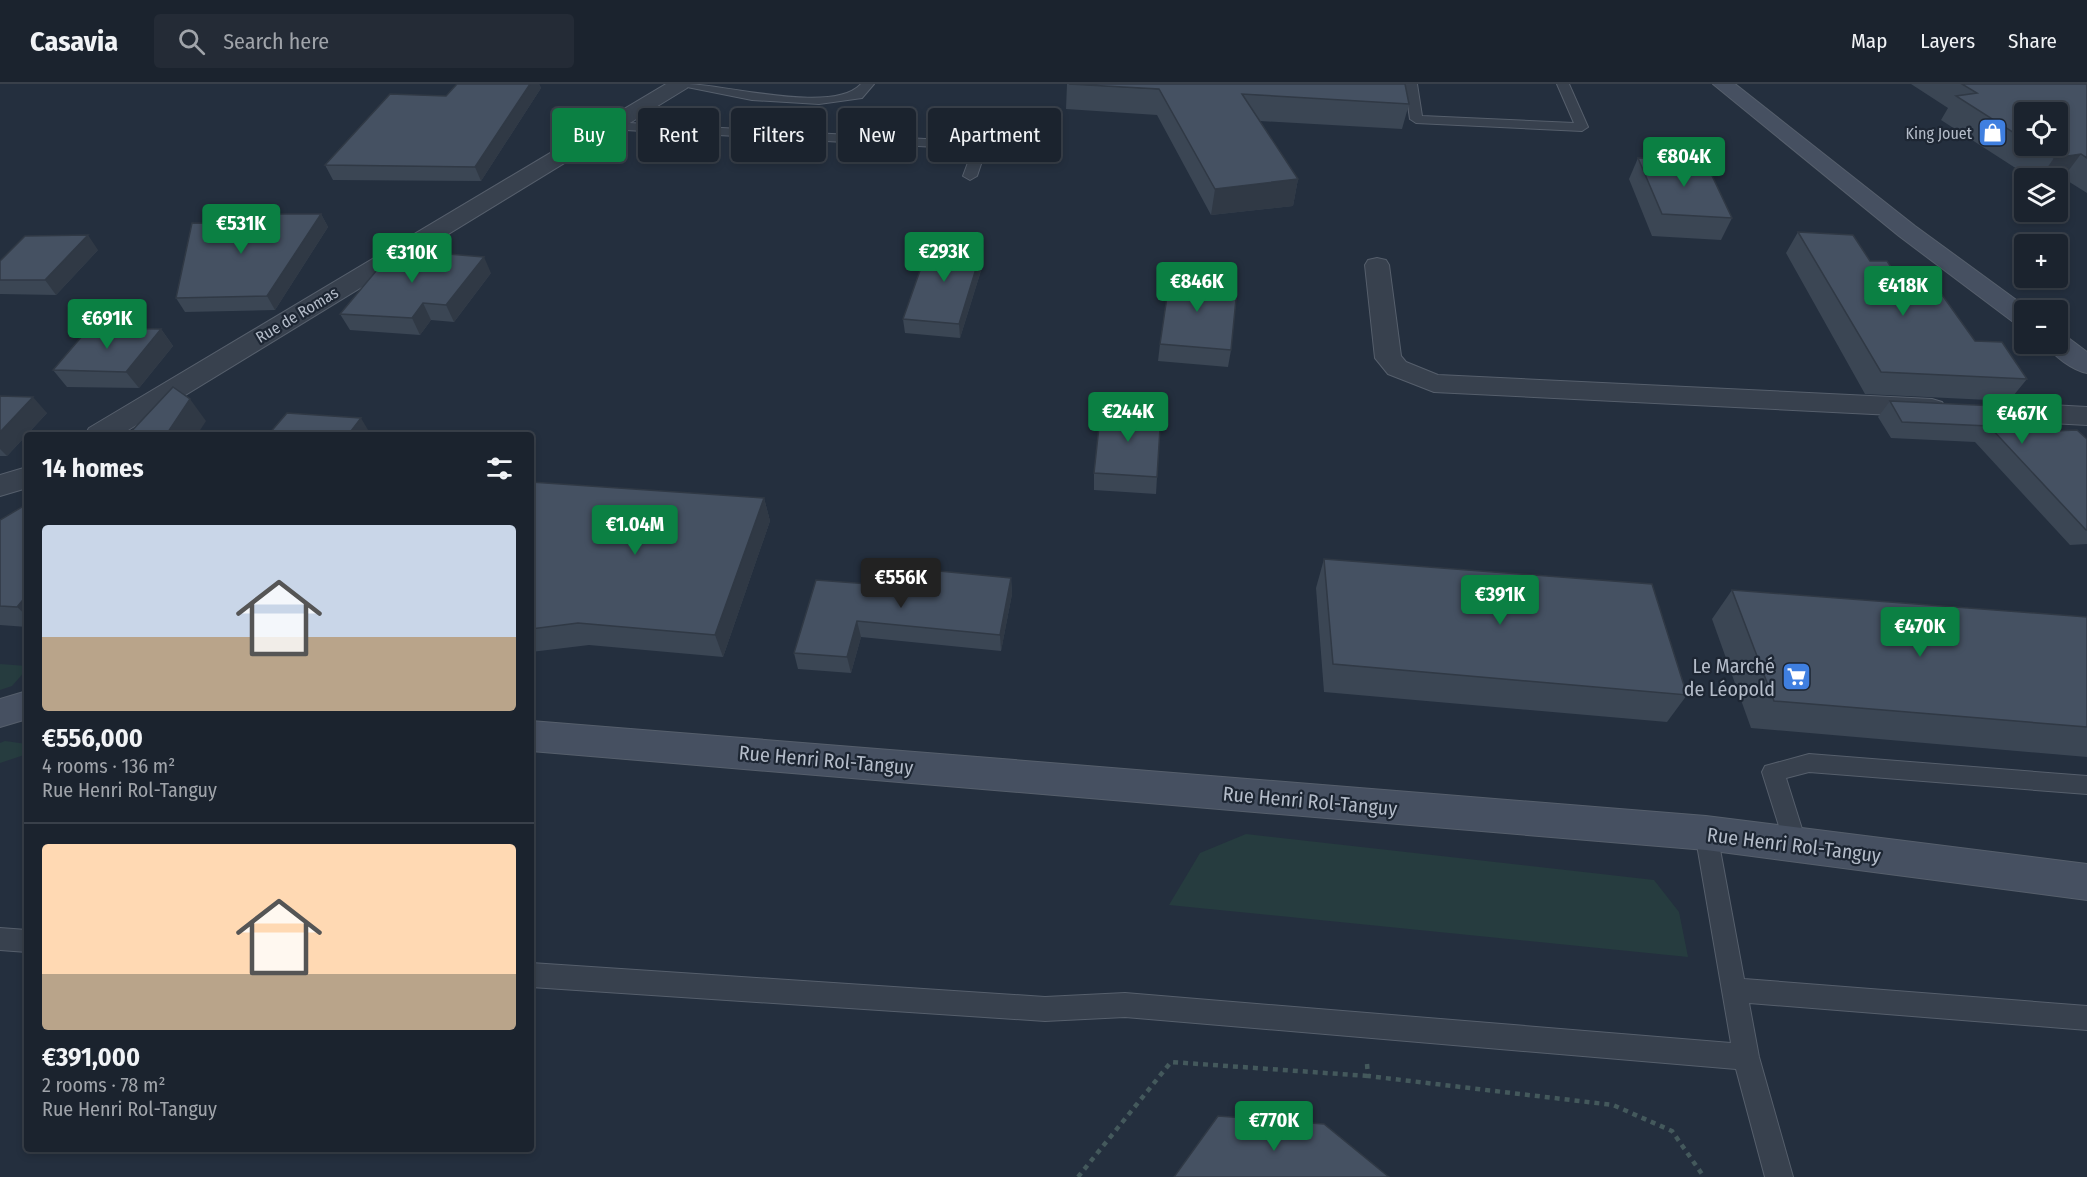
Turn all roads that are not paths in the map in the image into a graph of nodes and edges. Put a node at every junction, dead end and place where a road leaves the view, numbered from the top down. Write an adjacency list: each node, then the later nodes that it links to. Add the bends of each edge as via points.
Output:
1 (680, 84): 7 (street, Rue de Romas)
2 (691, 84): 3 (lane, via 722,93 823,100 858,95)
3 (868, 84)
4 (1411, 84): 5 (lane, via 1416,119 1582,128)
5 (1563, 84)
6 (1723, 84): 12 (street)
7 (626, 117)
8 (626, 127): 10 (lane, via 981,146)
9 (552, 162): 16 (street, Rue de Romas)
10 (970, 176)
11 (1377, 265): 15 (street, via 1388,358 1396,368 1434,383)
12 (2014, 311)
13 (2068, 351): 14 (street)
14 (2087, 365)
15 (2087, 416)
16 (104, 432)
17 (24, 478): 18 (street)
18 (0, 486)
19 (24, 706): 20 (street)
20 (0, 713)
21 (534, 736): 23 (street, Rue Henri Rol-Tanguy)
22 (2087, 785): 24 (lane, via 1809,763 1773,772)
23 (1706, 833): 24 (street, Rue Henri Rol-Tanguy); 29 (lane)
24 (1796, 845): 25 (street, Rue Henri Rol-Tanguy)
25 (2087, 882)
26 (0, 939): 27 (lane)
27 (24, 941)
28 (534, 975): 31 (lane, via 1045,1008 1125,1005)
29 (1734, 990): 30 (lane); 31 (lane)
30 (2087, 1018)
31 (1746, 1057): 32 (lane)
32 (1779, 1177)

